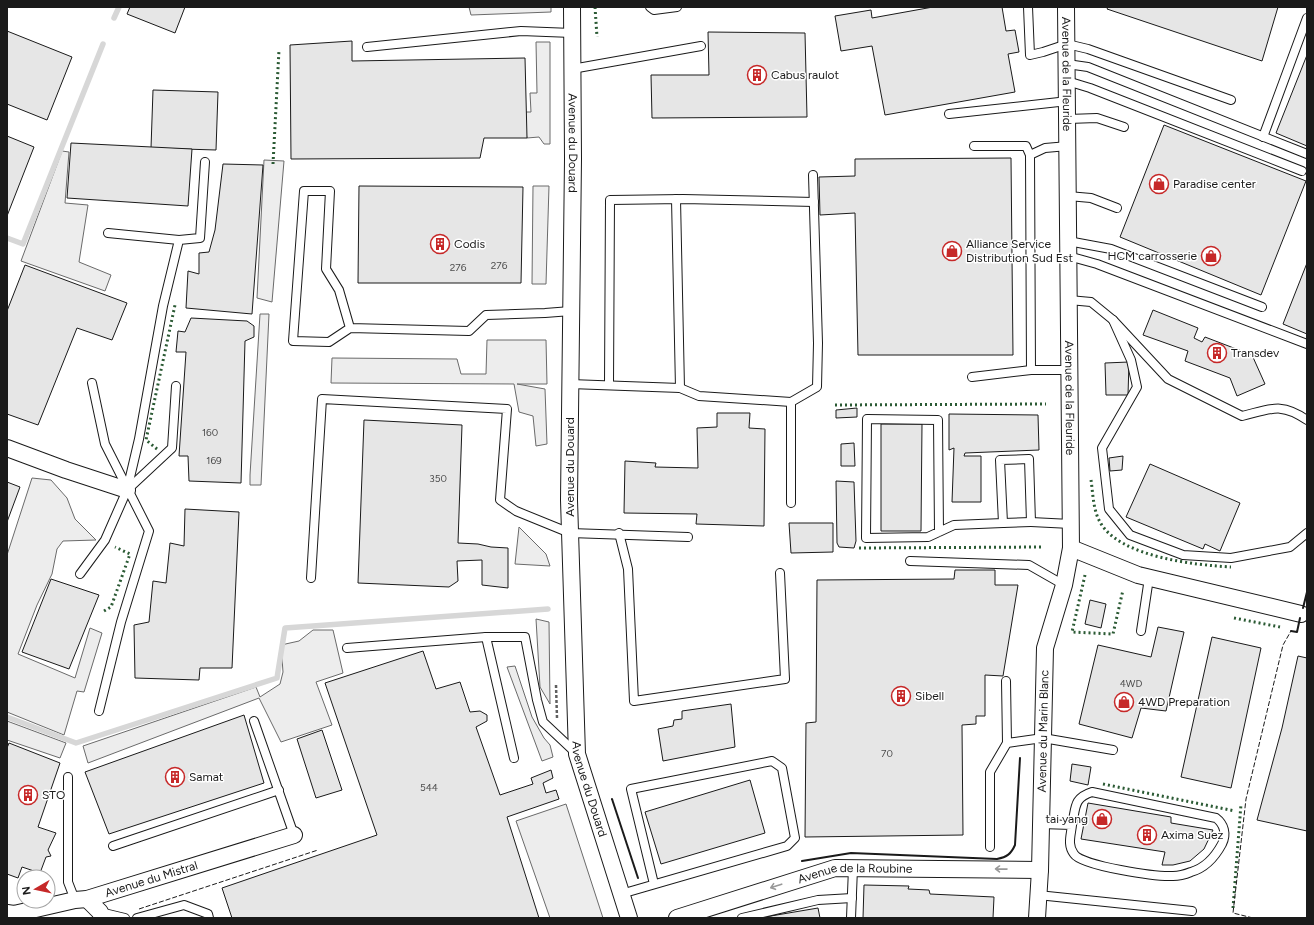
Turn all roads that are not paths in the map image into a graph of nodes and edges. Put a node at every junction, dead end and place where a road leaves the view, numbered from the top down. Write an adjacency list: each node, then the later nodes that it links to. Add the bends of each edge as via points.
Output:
1 (572, 7): 7 (street, Avenue du Douard)
2 (650, 7): 3 (lane, via 654,10)
3 (677, 7)
4 (1028, 7): 8 (lane, via 1030,54)
5 (1066, 7): 8 (street, Avenue de la Fleuride)
6 (1307, 18): 19 (lane)
7 (572, 32): 10 (lane, via 522,31); 12 (street, Avenue du Douard)
8 (1067, 44): 11 (street, Avenue de la Fleuride); 14 (lane, via 1088,49)
9 (701, 46): 12 (lane)
10 (367, 47)
11 (1067, 64): 13 (street, Avenue de la Fleuride); 19 (lane, via 1088,67)
12 (572, 69): 36 (street, Avenue du Douard)
13 (1067, 81): 15 (street, Avenue de la Fleuride); 25 (lane)
14 (1231, 100)
15 (1068, 101): 16 (lane); 17 (street, Avenue de la Fleuride)
16 (949, 114)
17 (1068, 119): 18 (lane, via 1097,118); 21 (street, Avenue de la Fleuride)
18 (1124, 127)
19 (1263, 137): 22 (lane)
20 (974, 146): 23 (lane, via 1026,146)
21 (1068, 146): 23 (lane, via 1045,148); 27 (street, Avenue de la Fleuride)
22 (1307, 154)
23 (1030, 155): 40 (lane)
24 (205, 162): 32 (lane, via 200,238)
25 (1302, 171)
26 (813, 175): 29 (lane)
27 (1068, 196): 30 (lane, via 1091,198); 33 (street, Avenue de la Fleuride)
28 (676, 199): 29 (lane); 45 (lane, via 610,200); 47 (lane)
29 (814, 202): 48 (lane, via 817,387)
30 (1117, 208)
31 (108, 233): 32 (lane)
32 (179, 240): 51 (lane, via 163,306)
33 (1068, 249): 34 (street, Avenue de la Fleuride); 35 (lane, via 1110,249); 39 (lane, via 1097,264)
34 (1069, 300): 37 (lane, via 1091,302); 41 (street, Avenue de la Fleuride)
35 (1262, 307)
36 (571, 311): 38 (lane, via 486,315 469,331); 44 (street, Avenue du Douard)
37 (1113, 320): 49 (lane, via 1168,379 1242,416 1276,407 1294,410); 59 (lane, via 1131,360 1137,387 1102,448 1109,509 1130,535 1183,555 1231,558 1290,547)
38 (350, 328): 38 (lane, via 329,342 293,341 304,191 330,191 326,269 339,290)
39 (1307, 344)
40 (1031, 370): 41 (lane); 42 (lane)
41 (1069, 370): 55 (street, Avenue de la Fleuride)
42 (972, 377)
43 (92, 383): 51 (lane, via 104,444)
44 (570, 384): 45 (lane); 57 (street, Avenue du Douard)
45 (609, 385): 47 (lane)
46 (176, 386): 51 (lane, via 172,448)
47 (680, 388): 48 (lane, via 699,396)
48 (791, 402): 52 (lane)
49 (1307, 420)
50 (7, 448): 51 (street)
51 (127, 490): 64 (lane, via 105,540); 73 (lane, via 149,531 121,622)
52 (791, 503)
53 (1031, 522): 54 (lane); 54 (lane, via 1029,459 1000,460); 55 (lane)
54 (1002, 523): 56 (lane, via 954,525)
55 (1072, 524): 61 (street, Avenue de la Fleuride)
56 (939, 532): 56 (lane, via 928,537 866,538 867,419 938,420)
57 (570, 533): 58 (lane); 65 (lane, via 516,510 500,500 507,409 322,399); 78 (street, Avenue du Douard)
58 (619, 533): 60 (lane); 63 (lane, via 628,569 634,701 785,679)
59 (1307, 533)
60 (688, 537)
61 (1071, 548): 66 (street, via 1138,576); 67 (street, Avenue du Marin Blanc)
62 (910, 561): 67 (lane, via 1029,565)
63 (780, 573)
64 (80, 574)
65 (311, 578)
66 (1149, 578): 68 (street); 69 (lane)
67 (1064, 585): 75 (street, Avenue du Marin Blanc, via 1045,648)
68 (1304, 614)
69 (1141, 630)
70 (486, 637): 71 (lane); 78 (lane, via 525,637 543,722); 79 (lane)
71 (347, 648)
72 (1006, 681): 76 (lane)
73 (99, 711)
74 (254, 720): 81 (lane)
75 (1043, 738): 76 (lane); 77 (lane); 82 (street, Avenue du Marin Blanc)
76 (1007, 743): 86 (lane, via 990,772)
77 (1113, 750)
78 (577, 754): 90 (street, Avenue du Douard)
79 (514, 758)
80 (68, 777): 93 (lane, via 68,882)
81 (279, 790): 84 (lane); 85 (lane)
82 (1041, 824): 83 (lane); 88 (street, Avenue du Marin Blanc)
83 (1072, 825): 83 (lane, via 1069,846 1074,856 1090,864 1167,876 1193,872 1211,861 1223,843 1224,830 1222,823 1216,818 1092,792 1083,795 1077,801)
84 (294, 835): 93 (street, Avenue du Mistral)
85 (113, 846)
86 (990, 847)
87 (853, 868): 88 (street, Avenue de la Roubine, one-way to 87); 92 (lane); 101 (street, Avenue de la Roubine, one-way to 101, via 835,868)
88 (1040, 870): 91 (street, Avenue du Marin Blanc)
89 (654, 884): 89 (lane, via 787,846 795,838 782,768 772,761 631,789); 90 (lane)
90 (621, 894): 100 (street, Avenue du Douard)
91 (1038, 894): 94 (lane); 104 (street, Avenue du Marin Blanc)
92 (852, 898): 102 (lane, via 818,900); 103 (lane)
93 (81, 899): 95 (street, Avenue du Mistral); 96 (street)
94 (1192, 912)
95 (12, 915)
96 (101, 915): 97 (lane)
97 (125, 918)
98 (138, 918): 99 (lane, via 184,905 208,914)
99 (209, 918)
100 (629, 918)
101 (677, 918)
102 (742, 918)
103 (851, 918)
104 (1037, 918)

